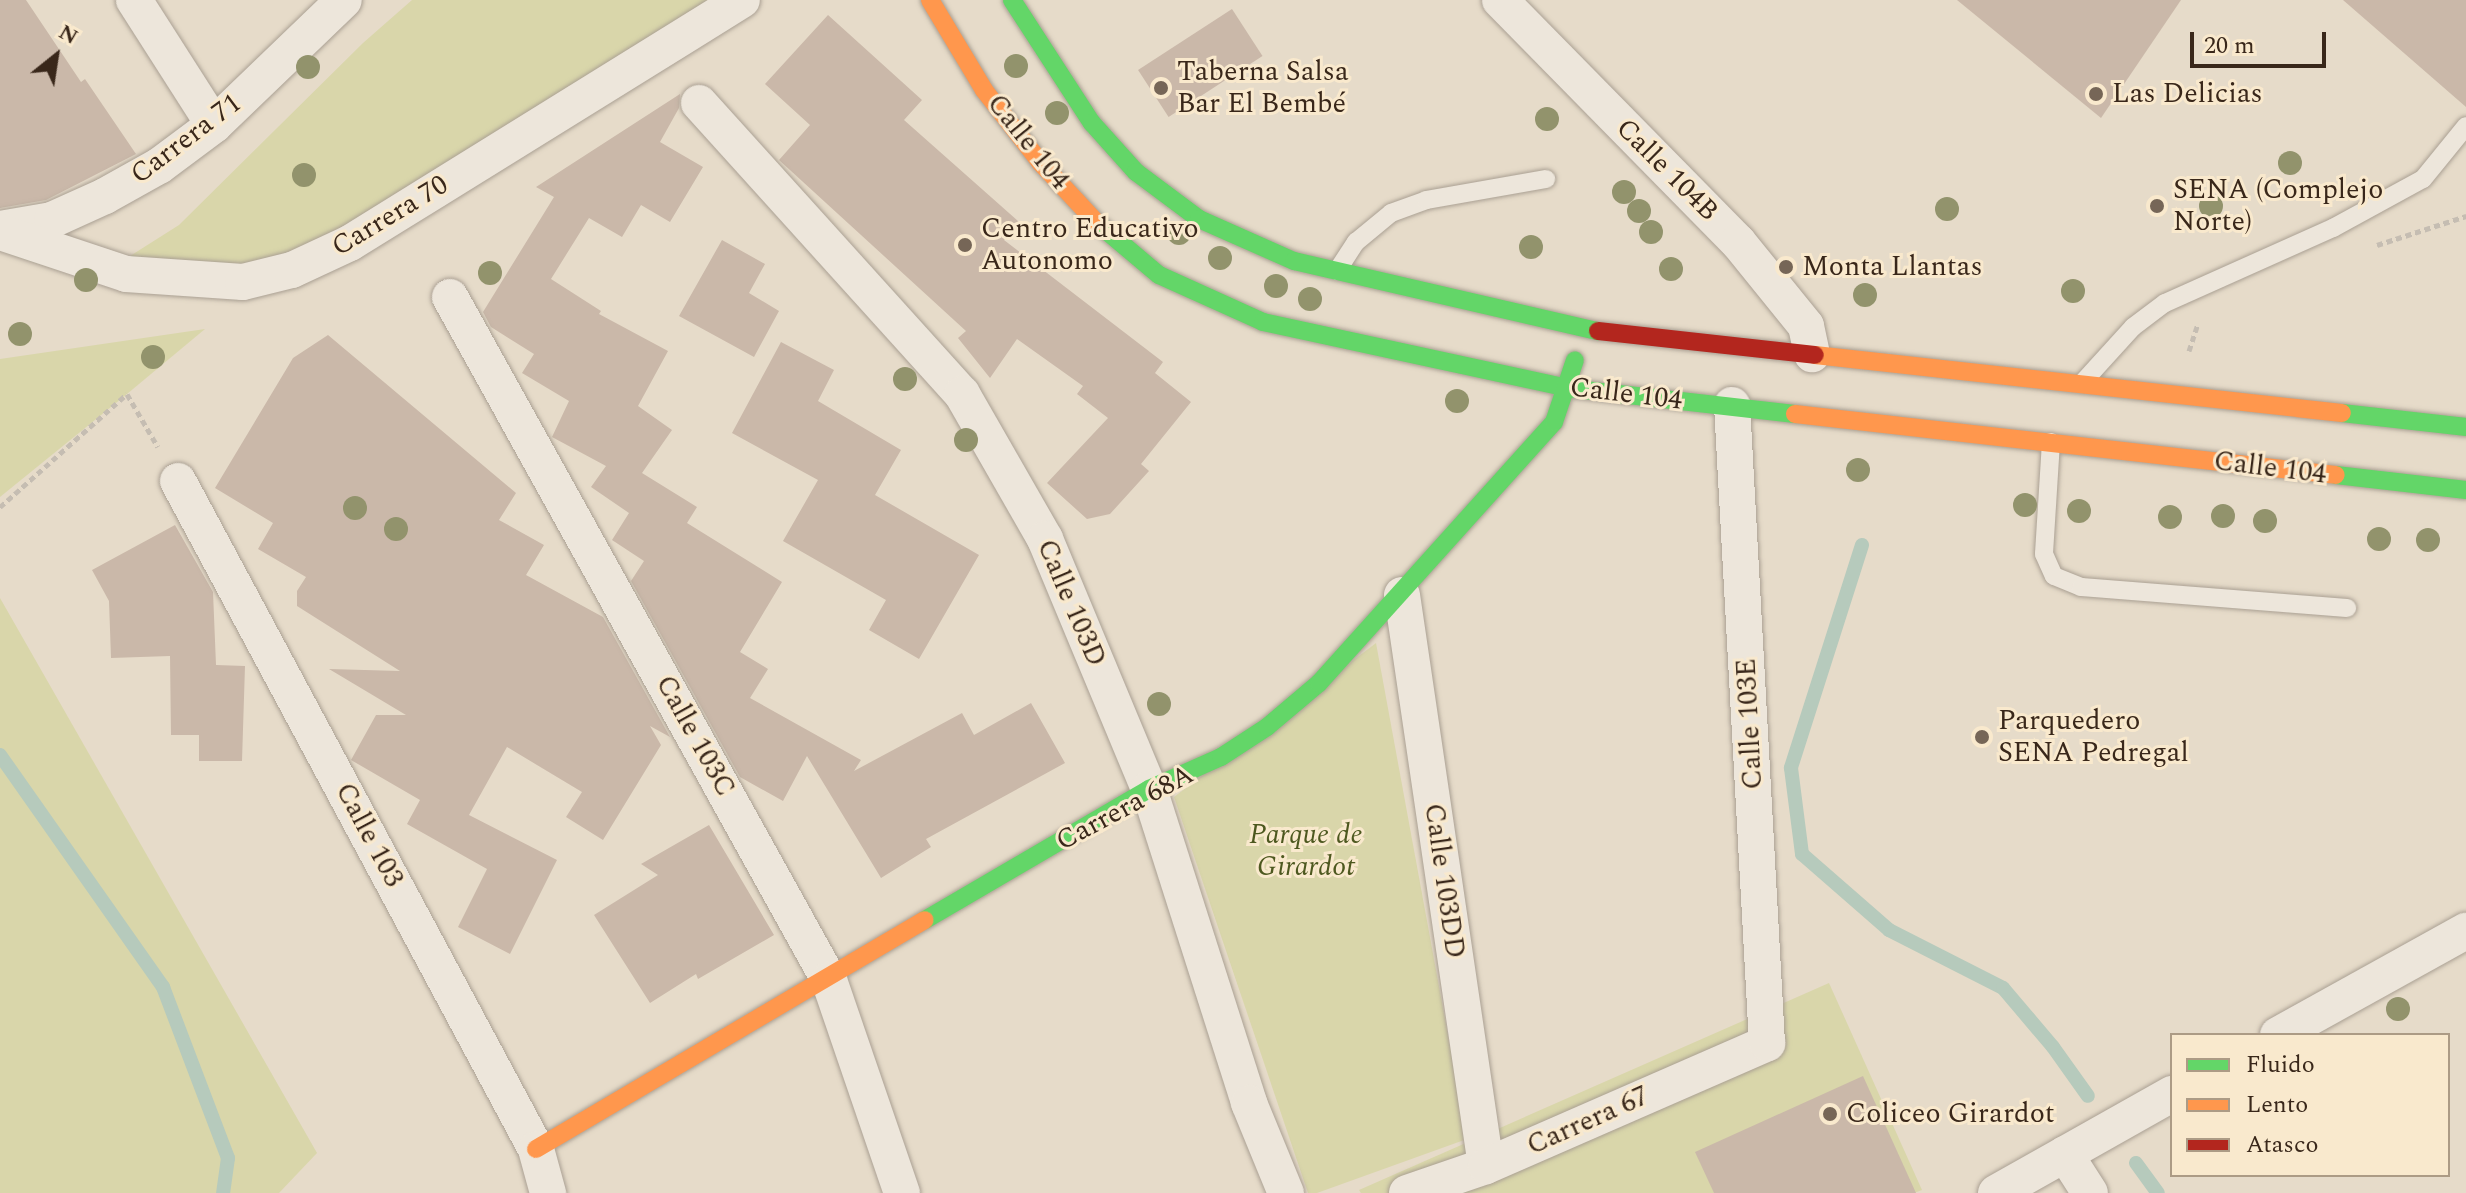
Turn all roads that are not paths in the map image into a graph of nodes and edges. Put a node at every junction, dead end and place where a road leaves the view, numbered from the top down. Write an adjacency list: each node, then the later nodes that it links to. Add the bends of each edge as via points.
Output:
1 (134, 0): 8 (street)
2 (344, 0): 8 (street, Carrera 71)
3 (742, 0): 11 (street, Carrera 70, via 361,236 292,270 243,282 126,274)
4 (930, 0): 17 (main road, Calle 104, via 984,90 1040,162 1095,221 1159,275 1263,322)
5 (1012, 0): 12 (main road, via 1092,123 1136,172 1199,219 1294,261)
6 (1500, 0): 15 (street, Calle 104B, via 1738,242 1806,326)
7 (699, 103): 25 (street, Calle 103D, via 962,394 1045,539)
8 (214, 125): 11 (street, Carrera 71, via 159,166 105,196 52,220)
9 (2466, 126): 16 (lane, via 2423,179 2333,228 2165,303 2133,327)
10 (1546, 179): 12 (lane, via 1426,200 1391,213 1356,242)
11 (0, 231)
12 (1337, 271): 14 (main road)
13 (450, 297): 27 (street, Calle 103C)
14 (1584, 329): 15 (main road); 17 (main road, Carrera 68A)
15 (1812, 354): 16 (main road)
16 (2081, 384): 19 (main road)
17 (1567, 388): 18 (main road, Calle 104); 23 (main road, Carrera 68A, via 1554,422)
18 (1732, 405): 20 (main road, Calle 104); 29 (street, Calle 103E)
19 (2466, 427)
20 (2051, 441): 22 (main road, Calle 104); 24 (lane, via 2044,554 2054,576 2081,587)
21 (178, 481): 31 (street, Calle 103)
22 (2466, 490)
23 (1402, 595): 25 (main road, Carrera 68A, via 1319,683 1267,727 1221,757); 33 (street, Calle 103DD)
24 (2347, 608)
25 (1149, 789): 27 (main road, Carrera 68A); 36 (street, Calle 103D, via 1249,1103)
26 (2466, 931): 28 (street)
27 (829, 980): 31 (main road, Carrera 68A); 35 (street, Calle 103C)
28 (2282, 1033)
29 (1767, 1043): 33 (street, Carrera 67)
30 (2170, 1095): 32 (street)
31 (536, 1149): 34 (street, Calle 103)
32 (2065, 1154): 38 (street); 39 (street)
33 (1486, 1166): 37 (street, Carrera 67)
34 (548, 1193)
35 (902, 1193)
36 (1286, 1193)
37 (1407, 1193)
38 (1996, 1193)
39 (2090, 1193)

